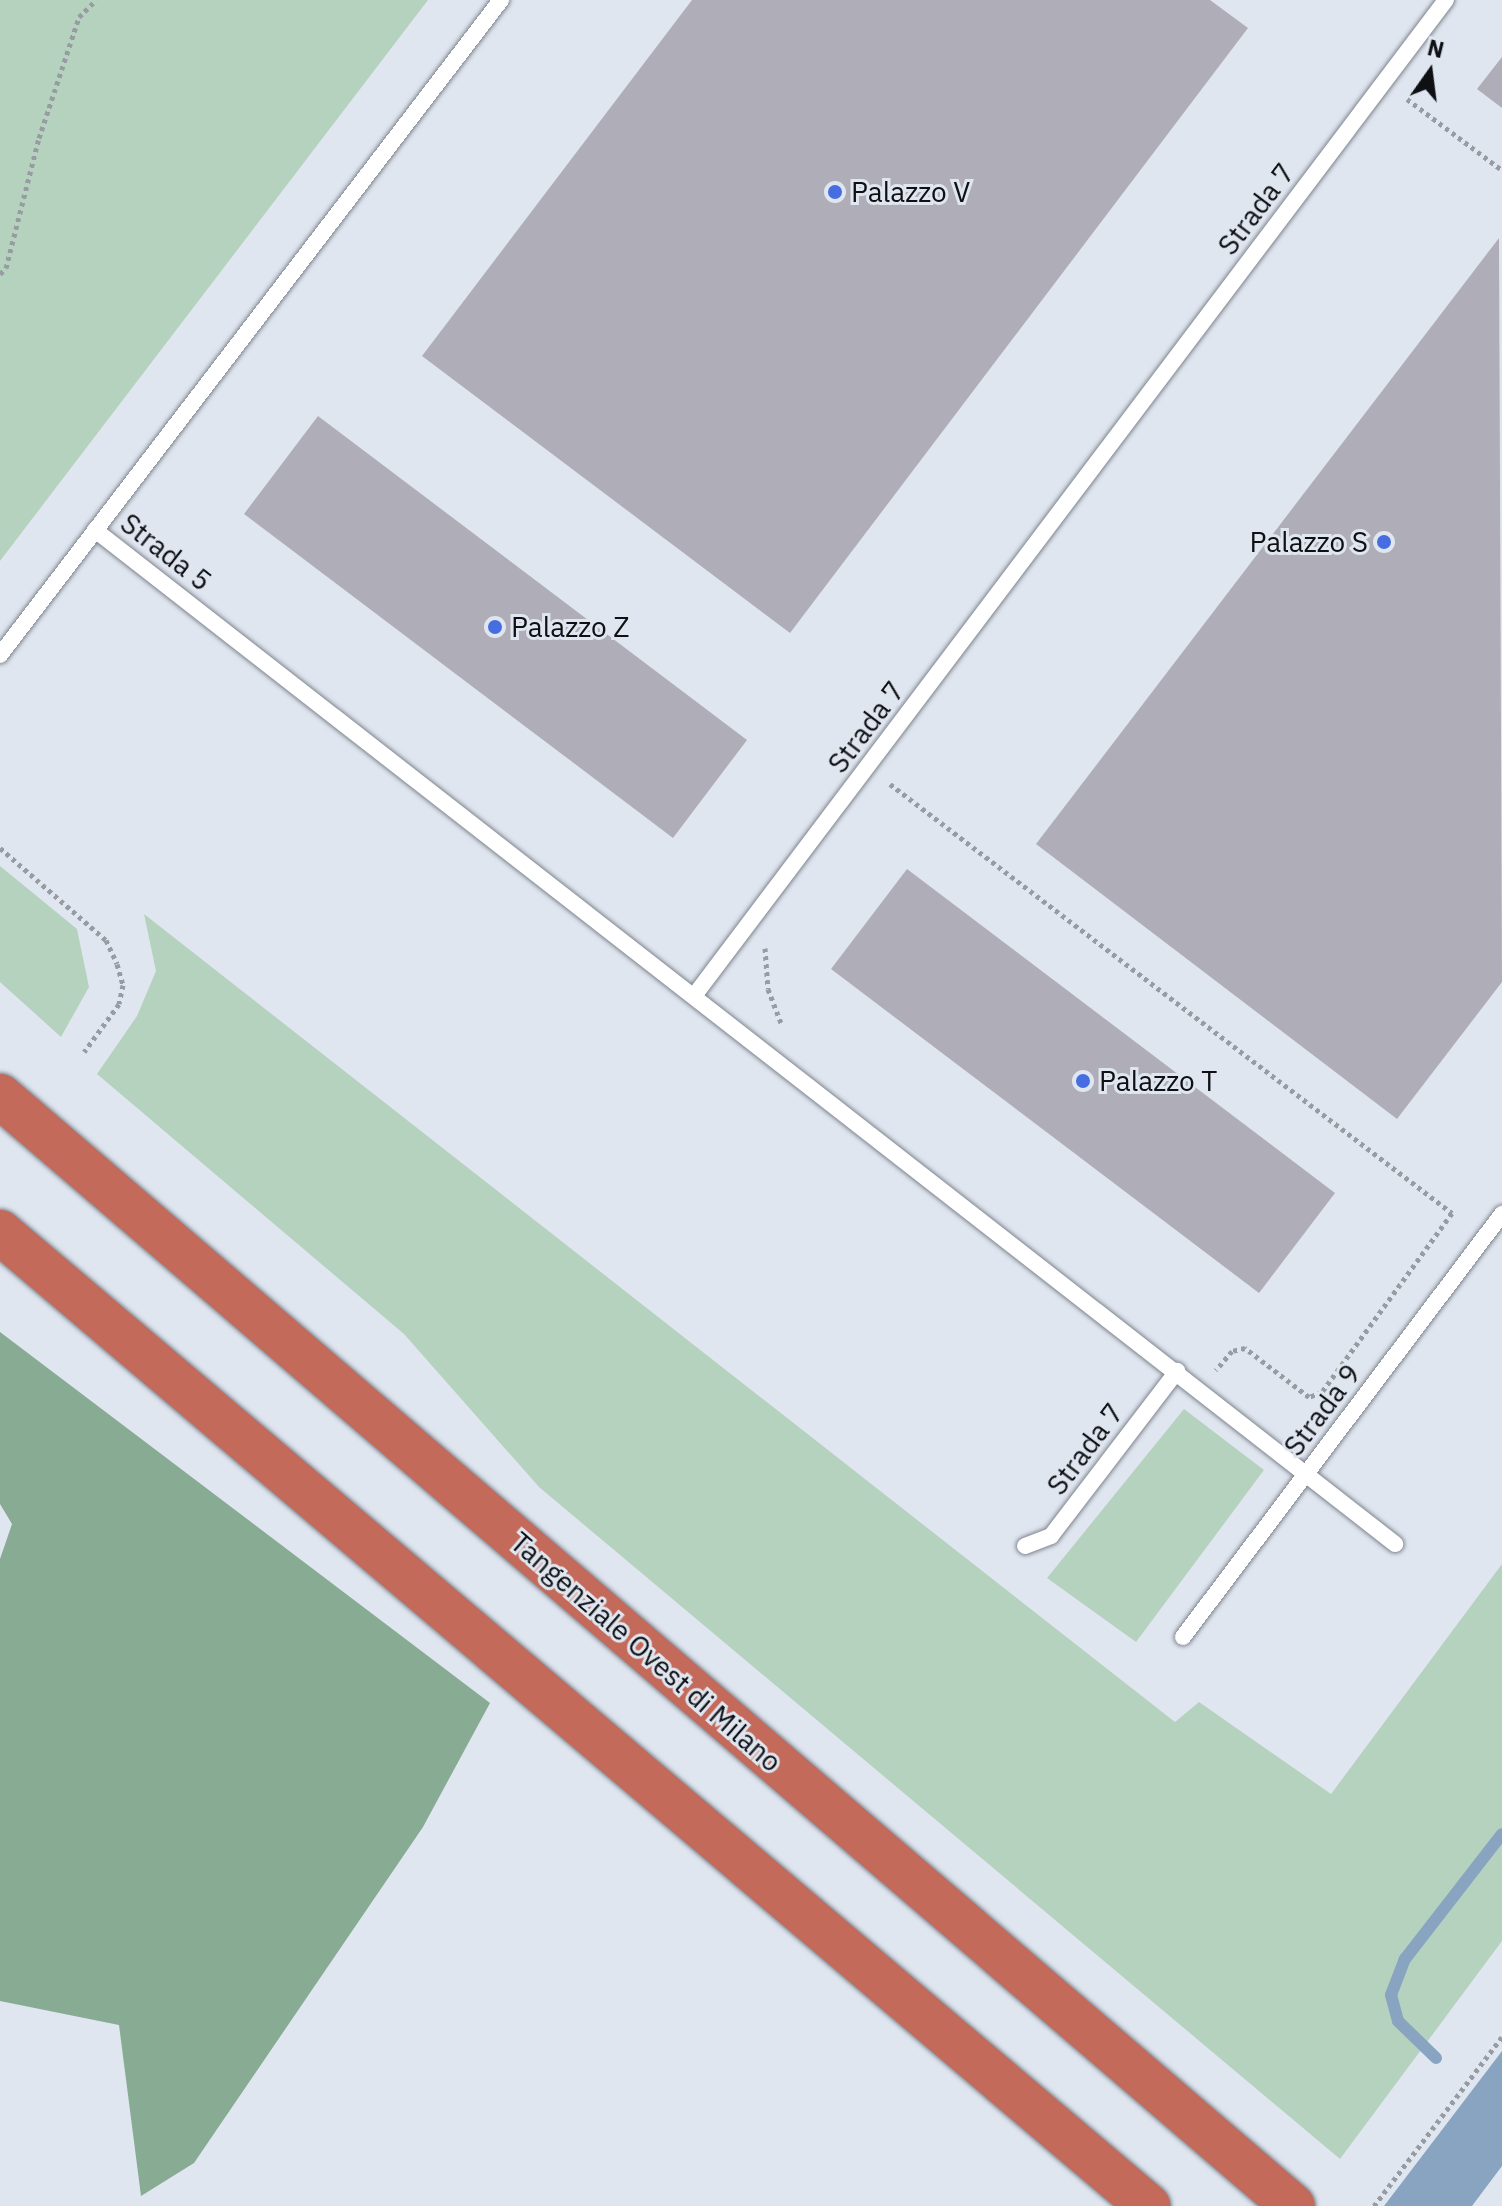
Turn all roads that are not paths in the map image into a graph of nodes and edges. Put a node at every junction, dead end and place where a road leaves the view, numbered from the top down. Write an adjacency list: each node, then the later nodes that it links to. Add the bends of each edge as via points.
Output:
1 (501, 0): 3 (lane, Strada 5)
2 (1446, 0): 5 (lane, Strada 7)
3 (95, 530): 4 (lane); 5 (lane, Strada 5)
4 (0, 655)
5 (694, 996): 9 (lane)
6 (0, 1096): 15 (highway, Tangenziale Ovest di Milano)
7 (1502, 1214): 10 (lane, Strada 9)
8 (6, 1238): 14 (highway)
9 (1177, 1371): 10 (lane); 12 (lane, Strada 7, via 1051,1536)
10 (1307, 1473): 11 (lane); 13 (lane, Strada 9)
11 (1395, 1544)
12 (1025, 1546)
13 (1183, 1637)
14 (1148, 2206)
15 (1293, 2206)

